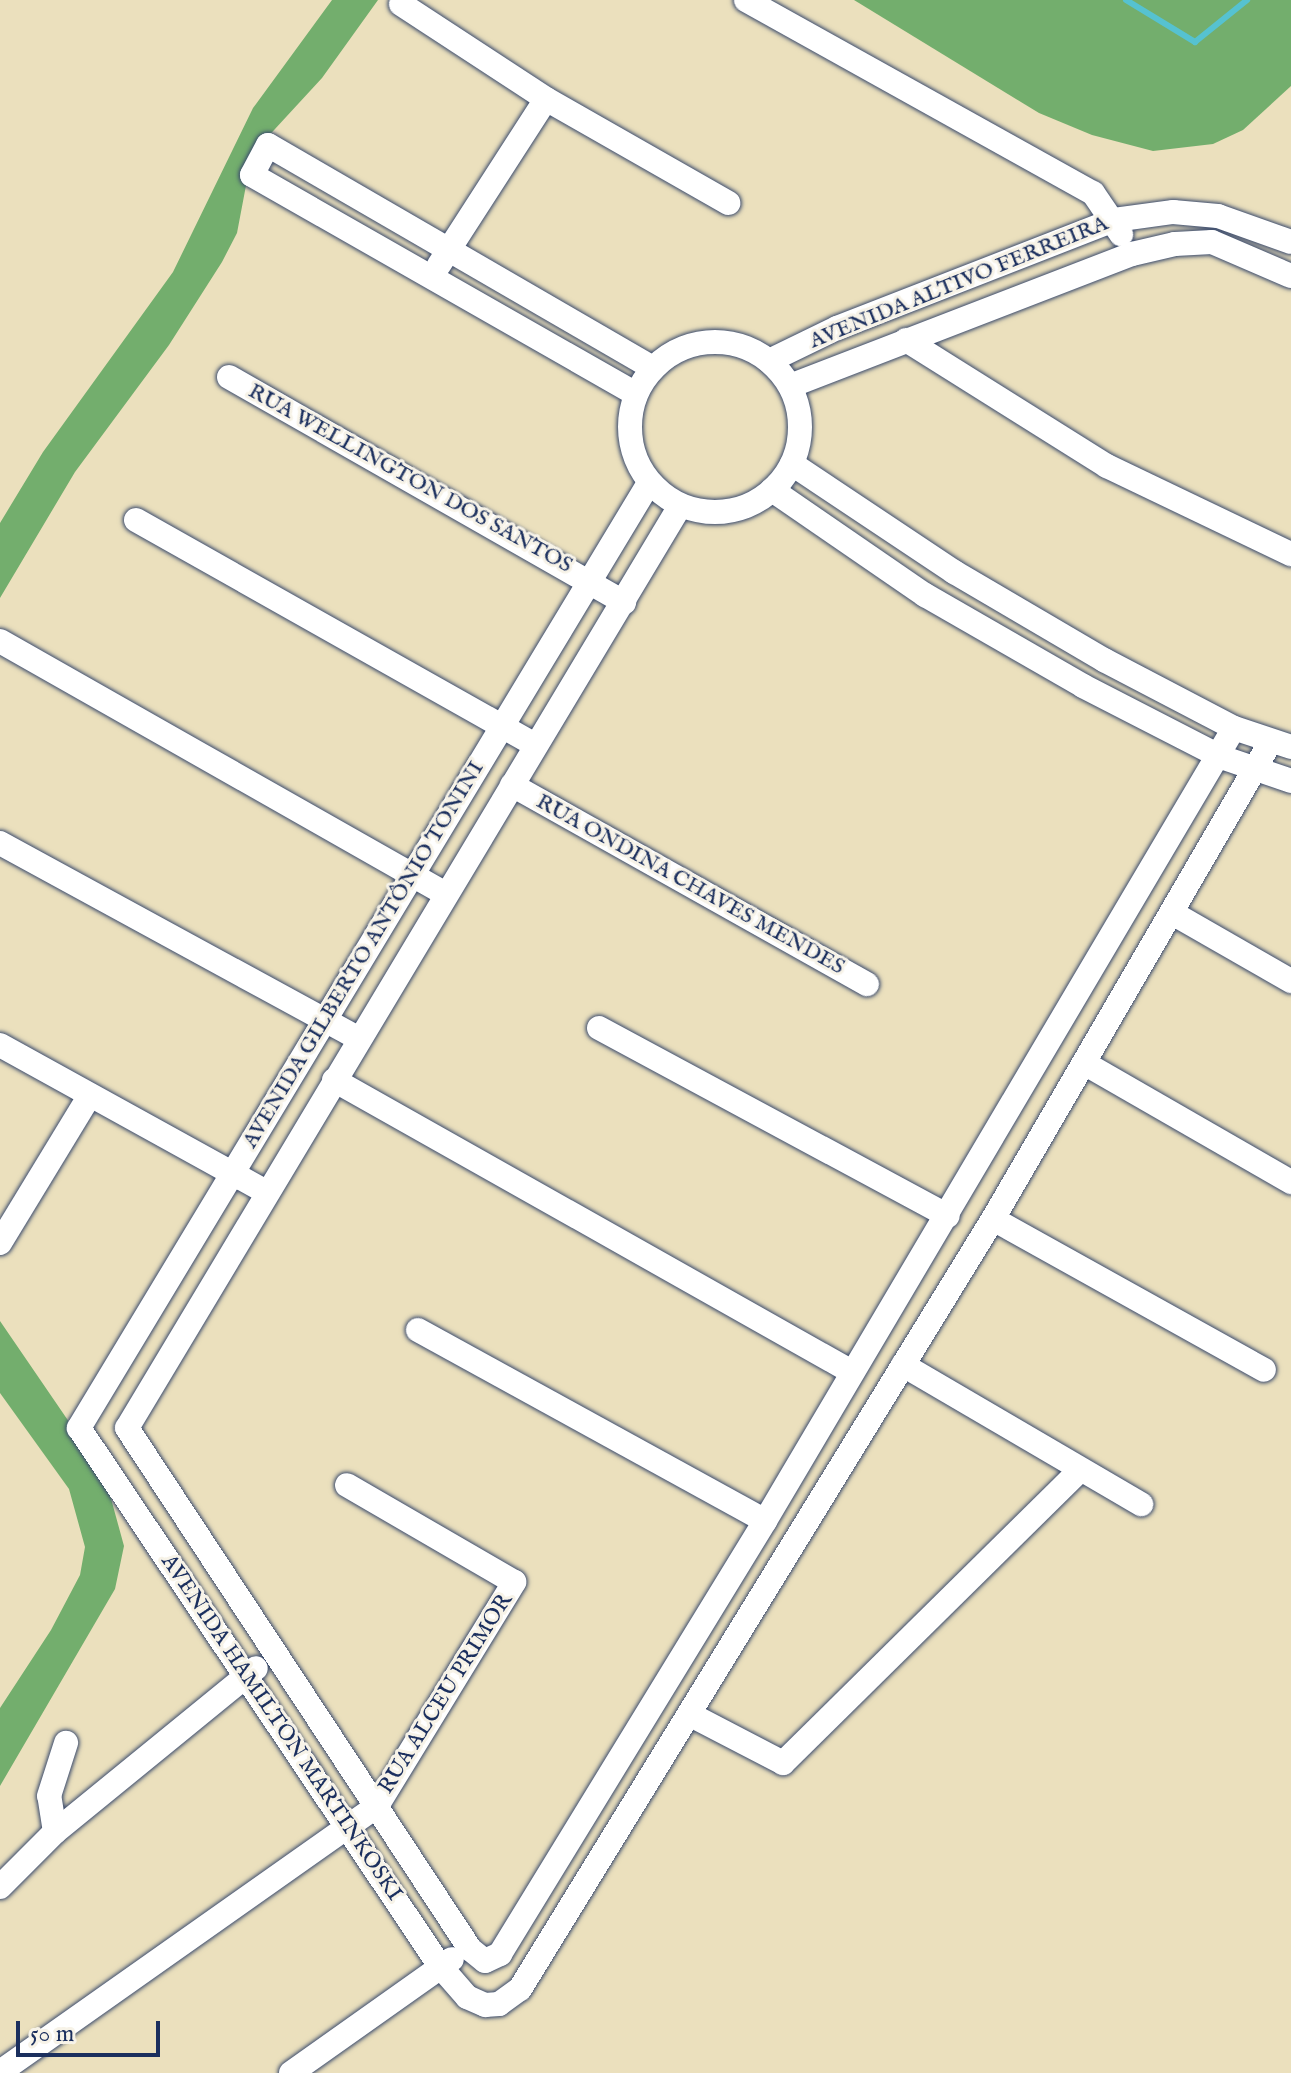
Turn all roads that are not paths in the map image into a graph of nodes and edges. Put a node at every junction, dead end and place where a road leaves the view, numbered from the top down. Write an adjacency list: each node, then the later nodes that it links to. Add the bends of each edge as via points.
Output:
1 (746, 0): 5 (street, via 1093,193)
2 (401, 4): 3 (street)
3 (546, 99): 4 (street); 7 (street)
4 (728, 203)
5 (1114, 220): 6 (street, AVENIDA ALTIVO FERREIRA, via 1173,212 1218,216); 8 (street); 12 (street, AVENIDA ALTIVO FERREIRA, via 837,328)
6 (1291, 242)
7 (448, 251): 10 (street); 10 (street, via 268,145 252,175); 13 (street)
8 (1132, 254): 9 (street, AVENIDA ALTIVO FERREIRA, via 1212,242); 11 (street, AVENIDA ALTIVO FERREIRA)
9 (1291, 276)
10 (430, 280): 16 (street)
11 (906, 340): 15 (street, AVENIDA ALTIVO FERREIRA); 22 (street, via 1107,466)
12 (769, 361): 13 (street, via 741,346 710,342 679,349); 15 (street)
13 (653, 368): 16 (street)
14 (229, 377): 23 (street, RUA WELLINGTON DOS SANTOS)
15 (790, 386): 17 (street, via 800,433)
16 (636, 394): 18 (street, via 630,441)
17 (792, 464): 19 (street); 27 (street, via 967,580)
18 (649, 483): 20 (street); 23 (street, AVENIDA GILBERTO ANTÔNIO TONINI)
19 (772, 490): 20 (street, via 732,511); 30 (street, via 925,595)
20 (680, 506): 24 (street, AVENIDA GILBERTO ANTÔNIO TONINI)
21 (136, 520): 26 (street)
22 (1291, 554)
23 (592, 581): 24 (street, RUA WELLINGTON DOS SANTOS); 26 (street, AVENIDA GILBERTO ANTÔNIO TONINI)
24 (624, 602): 29 (street, AVENIDA GILBERTO ANTÔNIO TONINI)
25 (0, 641): 35 (street)
26 (502, 726): 29 (street); 35 (street, AVENIDA GILBERTO ANTÔNIO TONINI)
27 (1234, 728): 28 (street); 30 (street)
28 (1281, 744): 31 (street)
29 (535, 745): 33 (street, AVENIDA GILBERTO ANTÔNIO TONINI)
30 (1221, 757): 31 (street); 50 (street)
31 (1256, 770): 32 (street); 37 (street)
32 (1291, 781)
33 (512, 785): 36 (street, AVENIDA GILBERTO ANTÔNIO TONINI); 39 (street, RUA ONDINA CHAVES MENDES)
34 (0, 843): 40 (street)
35 (412, 876): 36 (street); 40 (street, AVENIDA GILBERTO ANTÔNIO TONINI)
36 (444, 893): 42 (street, AVENIDA GILBERTO ANTÔNIO TONINI)
37 (1174, 914): 38 (street); 44 (street)
38 (1291, 981)
39 (867, 984)
40 (324, 1022): 42 (street); 47 (street, AVENIDA GILBERTO ANTÔNIO TONINI)
41 (599, 1028): 50 (street)
42 (359, 1039): 45 (street, AVENIDA GILBERTO ANTÔNIO TONINI)
43 (0, 1045): 46 (street)
44 (1084, 1063): 48 (street); 51 (street)
45 (334, 1080): 49 (street, AVENIDA GILBERTO ANTÔNIO TONINI); 56 (street)
46 (90, 1095): 47 (street); 52 (street)
47 (232, 1175): 49 (street); 57 (street, AVENIDA GILBERTO ANTÔNIO TONINI)
48 (1291, 1182)
49 (265, 1191): 58 (street, AVENIDA GILBERTO ANTÔNIO TONINI, via 129,1421)
50 (948, 1216): 56 (street)
51 (993, 1219): 54 (street); 55 (street)
52 (0, 1243)
53 (418, 1330): 62 (street)
54 (903, 1365): 59 (street); 65 (street)
55 (1264, 1370)
56 (852, 1372): 62 (street)
57 (79, 1428): 64 (street, AVENIDA HAMILTON MARTINKOSKI)
58 (127, 1434): 63 (street, AVENIDA HAMILTON MARTINKOSKI)
59 (1080, 1470): 61 (street); 65 (street, via 783,1763)
60 (347, 1485): 67 (street, RUA ALCEU PRIMOR, via 514,1582)
61 (1141, 1504)
62 (765, 1521): 71 (street, via 500,1954)
63 (275, 1655): 64 (street); 67 (street, AVENIDA HAMILTON MARTINKOSKI)
64 (244, 1675): 68 (street, AVENIDA HAMILTON MARTINKOSKI); 69 (street)
65 (689, 1714): 72 (street, AVENIDA HAMILTON MARTINKOSKI, via 520,1989 499,2004 485,2005 467,1997)
66 (66, 1743): 69 (street, via 49,1796)
67 (377, 1806): 68 (street, RUA ALCEU PRIMOR); 71 (street, AVENIDA HAMILTON MARTINKOSKI)
68 (349, 1829): 72 (street, AVENIDA HAMILTON MARTINKOSKI); 73 (street, RUA ALCEU PRIMOR)
69 (55, 1832): 70 (street)
70 (0, 1887)
71 (477, 1955): 72 (street)
72 (440, 1966): 74 (street)
73 (0, 2072)
74 (291, 2073)

